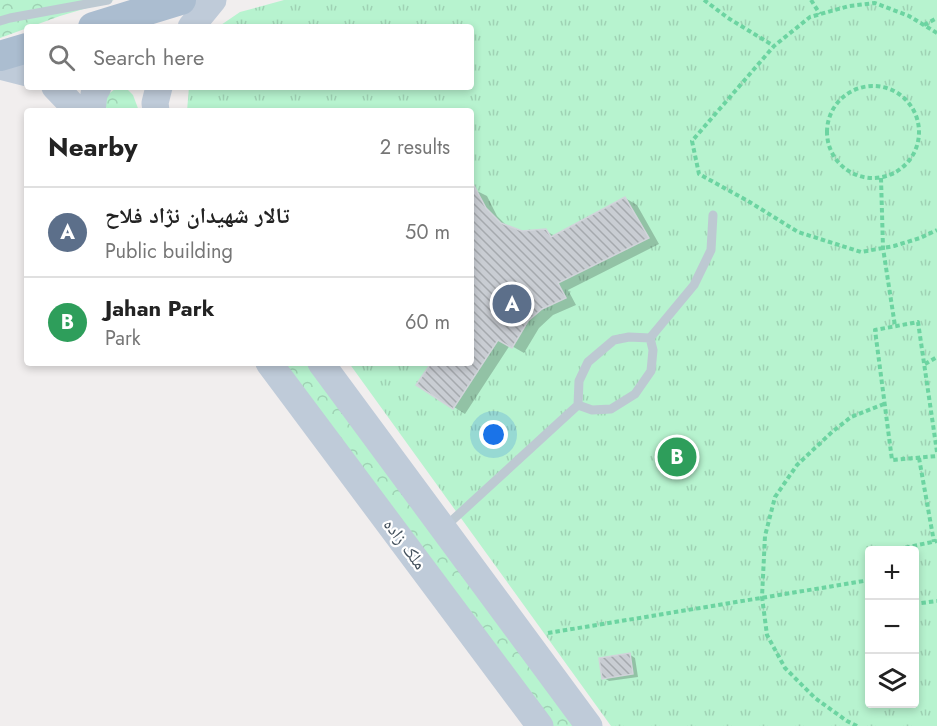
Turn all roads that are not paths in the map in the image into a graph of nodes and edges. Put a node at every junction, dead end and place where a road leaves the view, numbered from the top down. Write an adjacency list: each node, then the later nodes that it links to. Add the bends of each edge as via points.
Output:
1 (108, 0): 4 (lane)
2 (181, 0): 5 (main road)
3 (213, 0): 6 (main road)
4 (0, 21)
5 (103, 24)
6 (193, 24)
7 (24, 49): 8 (main road)
8 (0, 56)
9 (0, 66): 10 (main road)
10 (24, 72)
11 (58, 90): 13 (main road)
12 (96, 90): 14 (main road)
13 (75, 108)
14 (92, 108)
15 (713, 215): 16 (lane, via 711,250 694,285)
16 (650, 338): 19 (lane, via 614,340 588,362 579,381); 19 (lane, via 651,371 635,394 611,409 592,410)
17 (271, 366): 21 (main road, ملک زاده)
18 (323, 366): 20 (main road)
19 (578, 405): 20 (lane)
20 (444, 528): 22 (main road)
21 (540, 726)
22 (590, 726)

